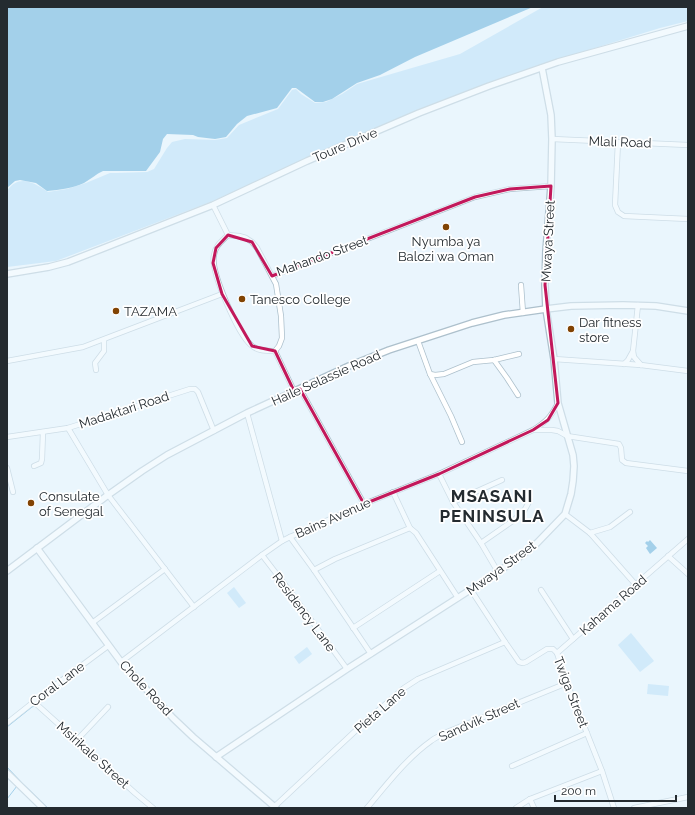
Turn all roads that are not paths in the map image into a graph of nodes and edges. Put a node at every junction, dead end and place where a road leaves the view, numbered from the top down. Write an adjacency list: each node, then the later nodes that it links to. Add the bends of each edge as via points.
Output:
1 (688, 26): 2 (street, Toure Drive)
2 (542, 68): 3 (street, Mwaya Street, via 551,115); 7 (street, Toure Drive, via 419,113)
3 (552, 139): 4 (street, Mlali Road); 6 (street, Mwaya Street)
4 (618, 142): 5 (street, Mlali Road); 8 (street, via 615,205 618,212 624,216)
5 (688, 145)
6 (551, 186): 11 (street, Mahando Street, via 510,189 475,197); 15 (street, Mwaya Street, via 546,251)
7 (213, 204): 9 (street); 10 (street, Toure Drive, via 68,262)
8 (688, 219)
9 (228, 235): 11 (street, Mahando Street, via 239,236 252,242); 13 (street, via 213,255)
10 (7, 274)
11 (272, 276): 20 (street, via 282,332 282,338)
12 (521, 285): 17 (street)
13 (222, 294): 18 (street); 20 (street, via 252,346)
14 (638, 305): 15 (street, Haile Selassie Road); 16 (street, Haile Selassie Road); 21 (street)
15 (546, 309): 17 (street, Haile Selassie Road); 23 (street, Mwaya Street)
16 (688, 311)
17 (523, 313): 19 (street, Haile Selassie Road, via 472,323)
18 (104, 340): 25 (street, via 76,349); 28 (street, via 104,351 95,363)
19 (418, 341): 30 (street); 31 (street, Haile Selassie Road, via 349,366)
20 (275, 351): 32 (street)
21 (632, 352): 26 (street); 27 (street)
22 (519, 354): 24 (street)
23 (554, 359): 26 (street); 34 (street, Mwaya Street)
24 (494, 360): 30 (street, via 473,362 444,374); 33 (street)
25 (7, 361)
26 (624, 364): 27 (street)
27 (641, 365): 29 (street)
28 (96, 370)
29 (688, 371)
30 (430, 374): 42 (street, via 452,416)
31 (300, 389): 32 (street, Haile Selassie Road); 53 (street)
32 (294, 391): 35 (street, Haile Selassie Road)
33 (518, 396)
34 (558, 403): 37 (street, Bains Avenue, via 548,420); 40 (street, Mwaya Street)
35 (247, 413): 38 (street, Haile Selassie Road); 60 (street)
36 (68, 428): 38 (street, Madaktari Road, via 192,389 198,392); 39 (street, Madaktari Road); 50 (street)
37 (533, 430): 40 (street, via 558,431); 46 (street, Bains Avenue)
38 (214, 431): 50 (street, Haile Selassie Road, via 167,455)
39 (43, 432): 41 (street, Madaktari Road); 43 (street, via 41,463)
40 (567, 436): 45 (street, via 619,444 622,460 626,463); 55 (street, Mwaya Street, via 574,466)
41 (7, 437)
42 (462, 442)
43 (34, 466)
44 (7, 468): 48 (street)
45 (688, 471)
46 (439, 474): 49 (street, Bains Avenue); 52 (street)
47 (502, 480): 52 (street)
48 (13, 492)
49 (393, 492): 53 (street, Bains Avenue); 56 (street)
50 (108, 495): 62 (street, Haile Selassie Road); 65 (street)
51 (530, 500): 61 (street, via 524,511 514,520)
52 (453, 502): 61 (street)
53 (364, 504): 58 (street, Bains Avenue)
54 (630, 512): 57 (street, via 610,527)
55 (565, 514): 57 (street); 69 (street, Mwaya Street, via 537,542)
56 (410, 528): 66 (street); 68 (street, via 416,533)
57 (590, 533): 71 (street)
58 (290, 537): 60 (street, Bains Avenue); 66 (street)
59 (688, 538): 64 (street, Kahama Road)
60 (282, 541): 63 (street, Bains Avenue)
61 (481, 543): 69 (street)
62 (37, 548): 67 (street, Haile Selassie Road); 76 (street, Chole Road)
63 (262, 555): 75 (street, Bains Avenue); 84 (street, Residency Lane)
64 (668, 556): 70 (street); 71 (street, Kahama Road)
65 (165, 569): 75 (street); 76 (street)
66 (314, 570): 77 (street)
67 (7, 571)
68 (440, 571): 74 (street); 77 (street)
69 (498, 572): 72 (street, Mwaya Street)
70 (688, 574)
71 (636, 584): 78 (street, Kahama Road)
72 (471, 590): 74 (street, Mwaya Street); 79 (street, Twiga Street)
73 (541, 590): 78 (street)
74 (458, 598): 82 (street, Mwaya Street)
75 (194, 607): 83 (street, Bains Avenue)
76 (92, 623): 80 (street, Chole Road)
77 (353, 628): 82 (street)
78 (573, 639): 81 (street, Kahama Road)
79 (505, 642): 81 (street, Twiga Street, via 519,662 523,663 547,649 553,649); 99 (street, Pieta Lane, via 418,678 404,688)
80 (108, 646): 83 (street, Chole Road); 86 (street, Coral Lane)
81 (557, 653): 85 (street, Twiga Street)
82 (371, 654): 84 (street, Mwaya Street)
83 (121, 662): 91 (street, Chole Road, via 178,722)
84 (347, 669): 91 (street, Mwaya Street)
85 (567, 682): 89 (street, Twiga Street); 100 (street, Sandvik Street, via 432,741 396,773)
86 (34, 702): 88 (street, Coral Lane); 90 (street, Msirikale Street)
87 (108, 707): 90 (street)
88 (7, 723)
89 (587, 733): 92 (street); 93 (street, Twiga Street)
90 (77, 740): 98 (street, Msirikale Street)
91 (216, 757): 99 (street, Chole Road)
92 (512, 766)
93 (602, 771): 96 (street); 103 (street, Twiga Street)
94 (7, 772): 97 (street)
95 (688, 797): 104 (street)
96 (530, 799): 101 (street); 102 (street)
97 (43, 808)
98 (153, 808)
99 (275, 808)
100 (367, 808)
101 (516, 808)
102 (534, 808)
103 (614, 808)
104 (634, 808)

